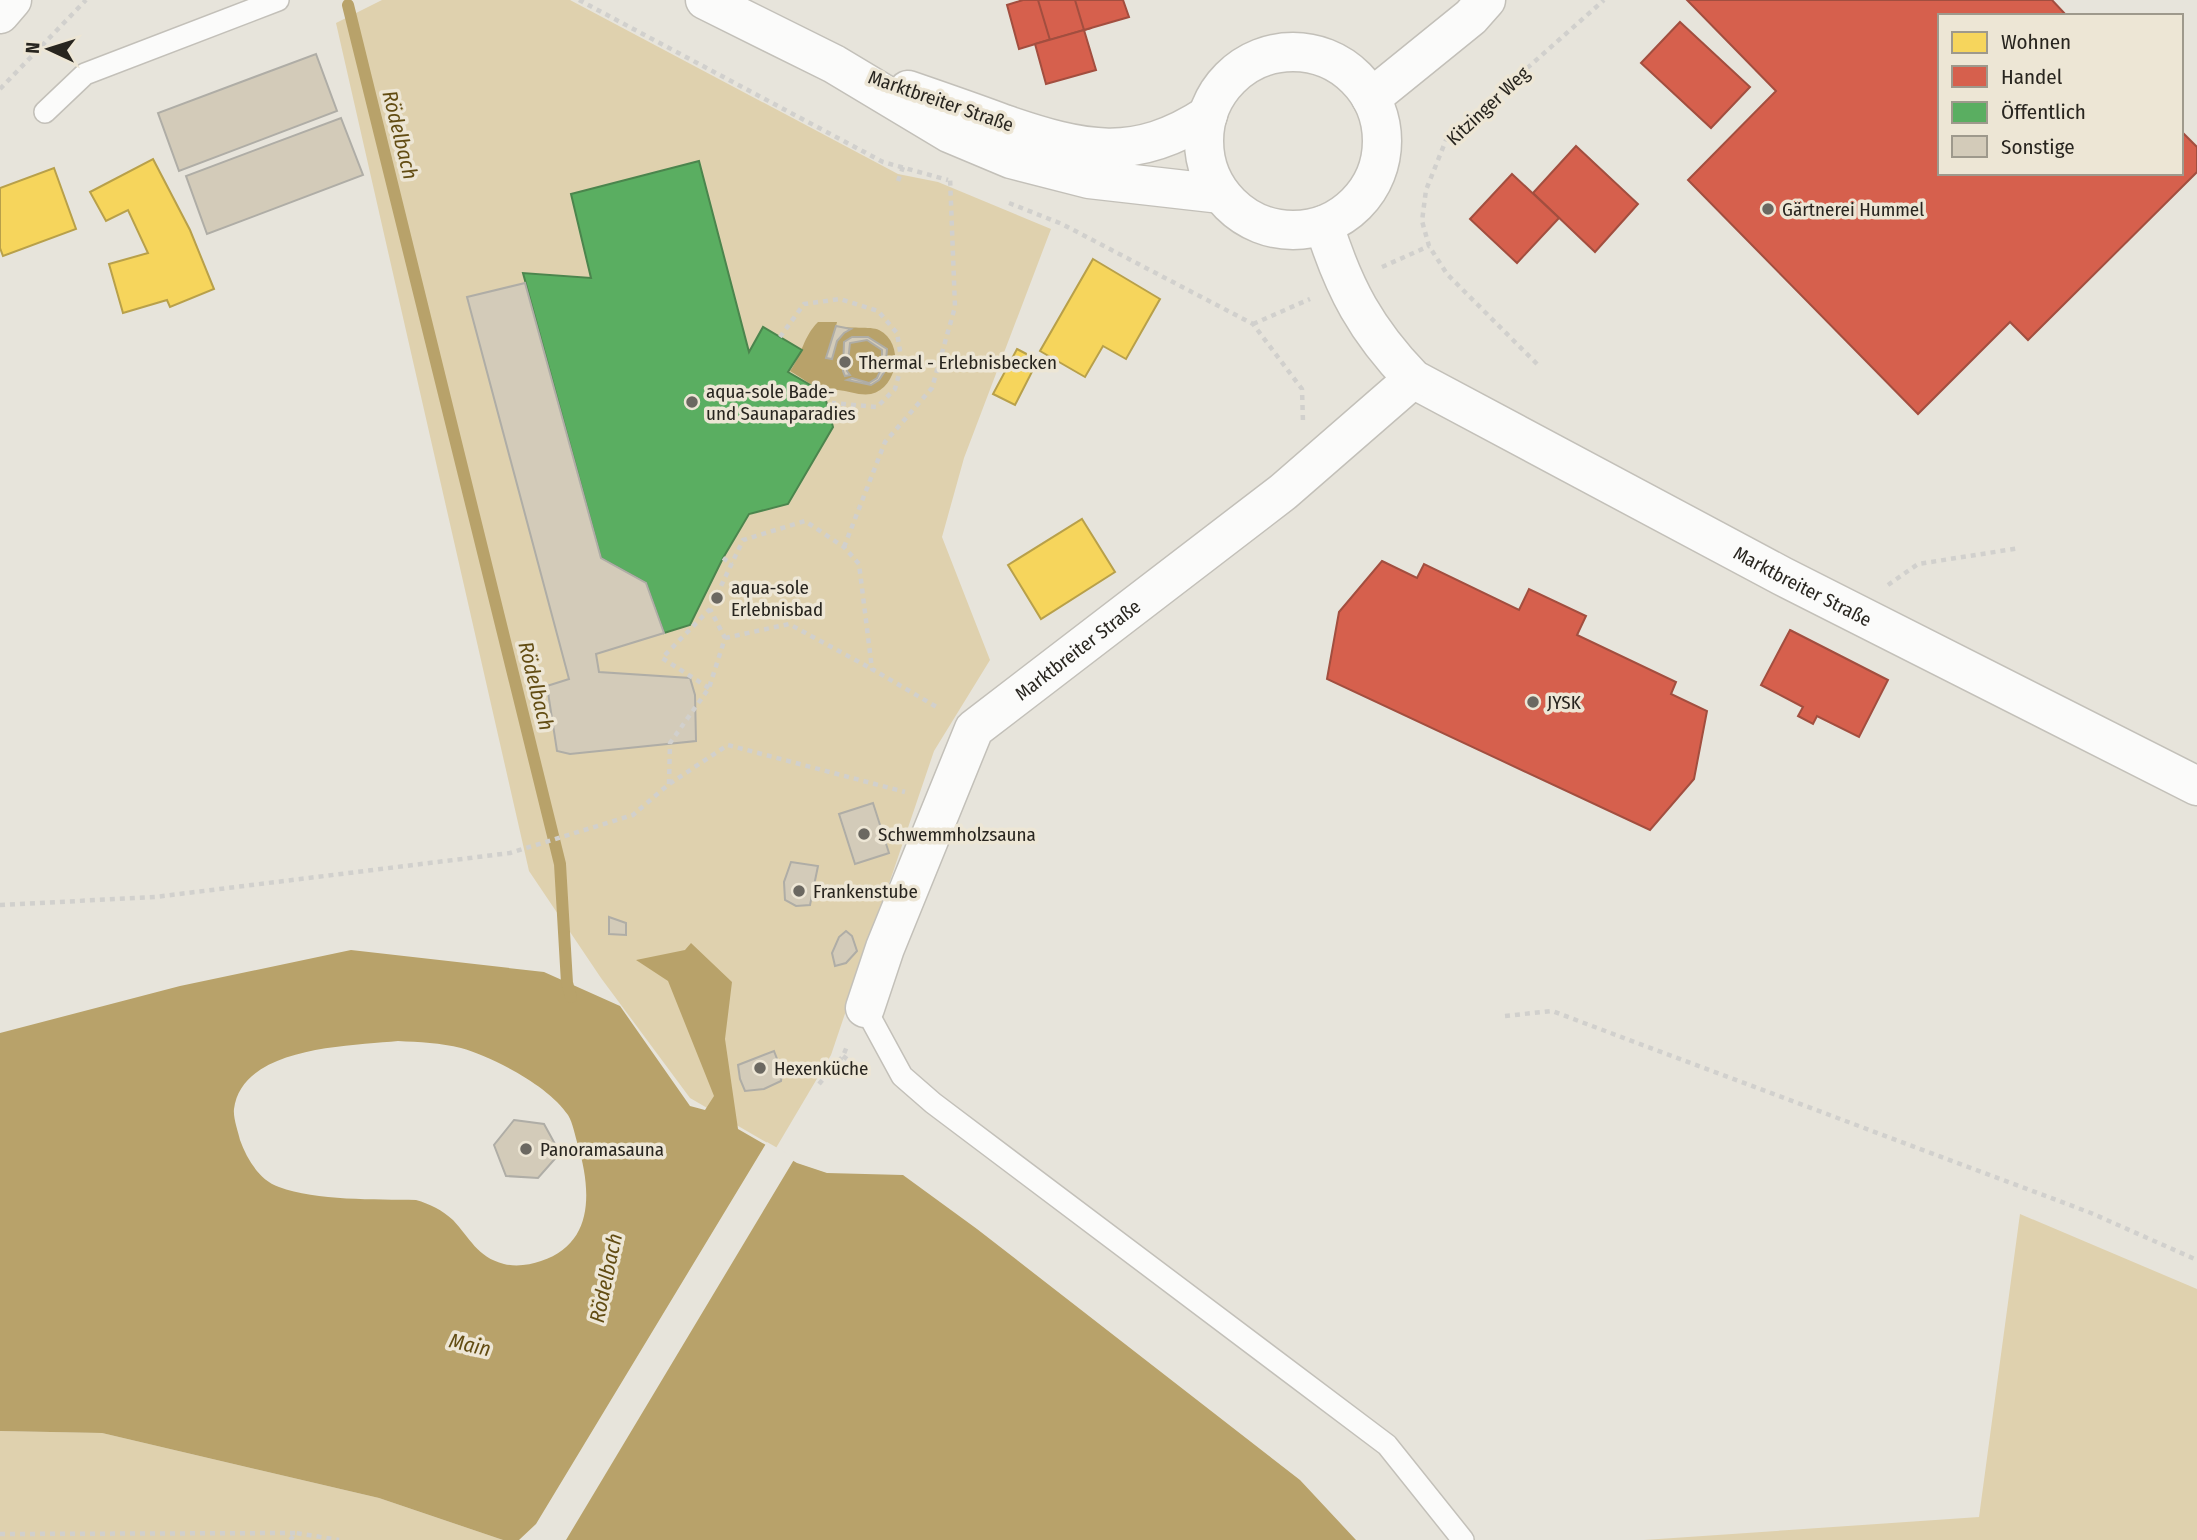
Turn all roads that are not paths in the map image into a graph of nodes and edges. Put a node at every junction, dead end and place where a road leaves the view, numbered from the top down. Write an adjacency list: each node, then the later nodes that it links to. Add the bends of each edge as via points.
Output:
1 (12, 0): 5 (street)
2 (278, 0): 8 (lane, via 85,74)
3 (705, 0): 6 (street, Marktbreiter Straße)
4 (1486, 0): 7 (street)
5 (0, 14)
6 (834, 64): 9 (street, Marktbreiter Straße, via 1078,146 1140,146 1187,129); 10 (street, Marktbreiter Straße, via 949,133 1011,159 1076,176)
7 (1371, 98): 9 (street, via 1355,77 1335,62 1310,53 1284,52 1259,58 1238,70 1221,88); 11 (street, via 1380,122 1382,147 1376,172 1364,195)
8 (45, 112)
9 (1208, 115): 10 (street, via 1205,156)
10 (1222, 194): 11 (street, via 1256,222 1278,229)
11 (1324, 225): 12 (street, Marktbreiter Straße, via 1355,304)
12 (1413, 379): 13 (street, Marktbreiter Straße, via 1850,610); 14 (street, Marktbreiter Straße, via 1304,475 974,729)
13 (2197, 786)
14 (865, 1008): 15 (lane, via 902,1076 933,1104 1387,1445)
15 (1463, 1540)

